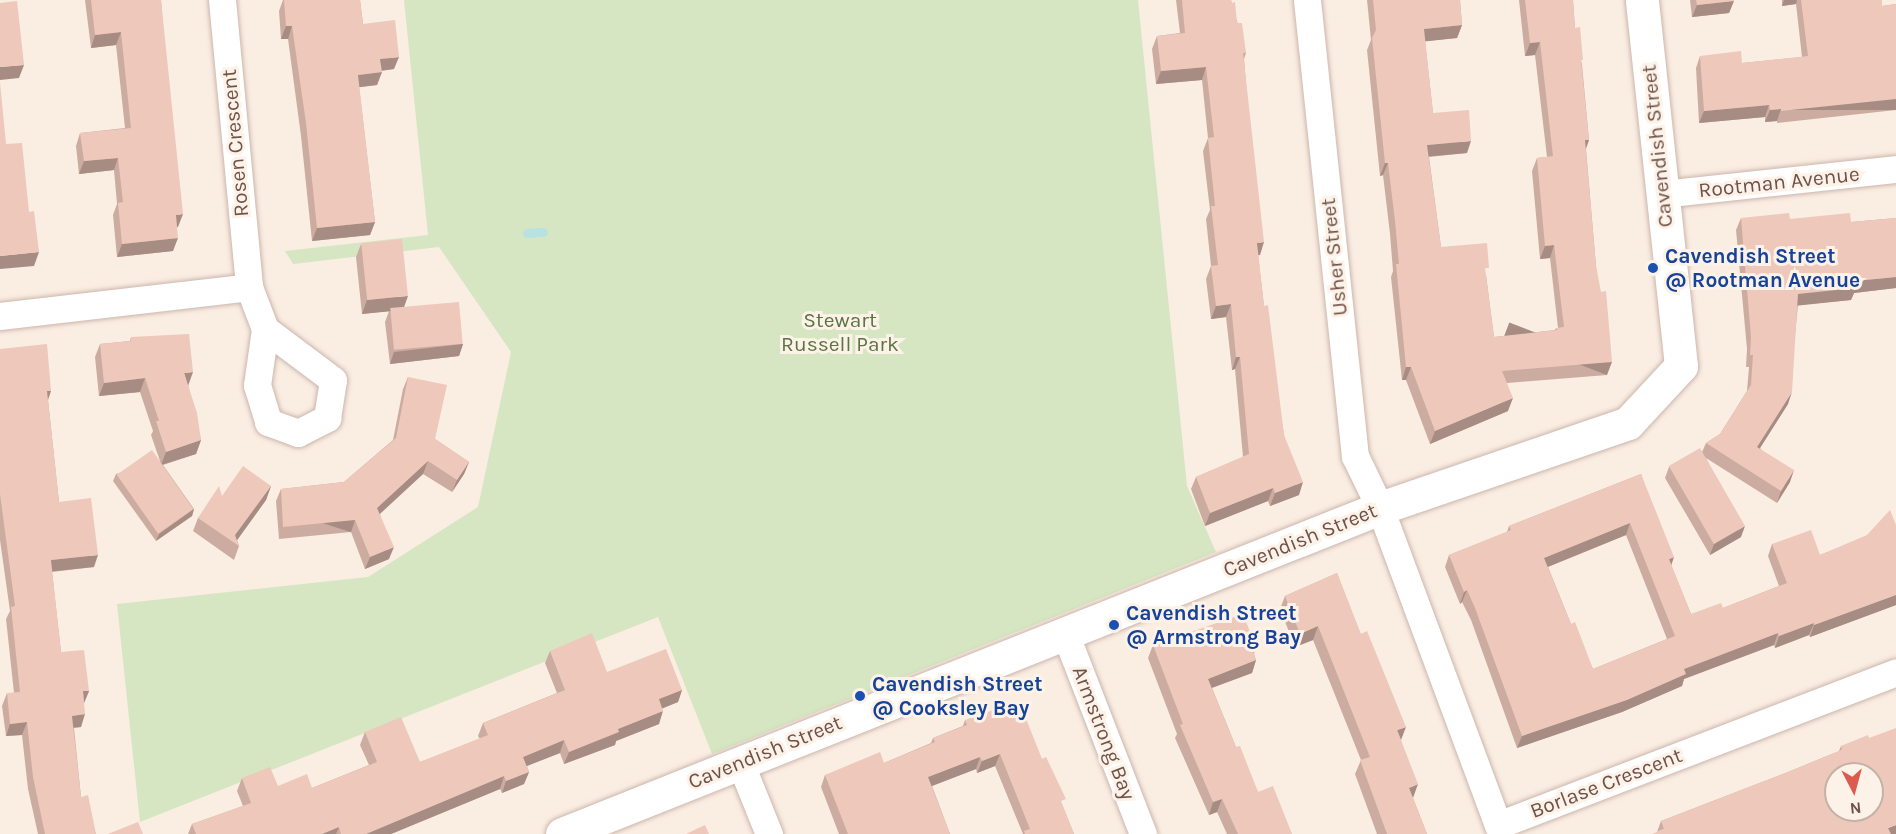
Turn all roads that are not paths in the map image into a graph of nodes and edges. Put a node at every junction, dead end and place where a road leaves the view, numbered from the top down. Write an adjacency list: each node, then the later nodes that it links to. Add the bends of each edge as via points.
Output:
1 (222, 0): 6 (street, Rosen Crescent)
2 (1307, 0): 9 (street, Usher Street, via 1355,456)
3 (1642, 0): 5 (street, Cavendish Street)
4 (1896, 169): 5 (street, Rootman Avenue)
5 (1662, 194): 9 (street, Cavendish Street, via 1682,366 1628,423)
6 (249, 287): 7 (street); 8 (street, Rosen Crescent)
7 (0, 316)
8 (265, 329)
9 (1380, 508): 10 (street, Cavendish Street); 11 (street, Borlase Crescent, via 1498,825)
10 (1065, 633): 12 (street, Cavendish Street); 15 (street, Armstrong Bay)
11 (1896, 672)
12 (740, 762): 13 (street, Cavendish Street); 14 (street)
13 (562, 834)
14 (769, 834)
15 (1143, 834)

